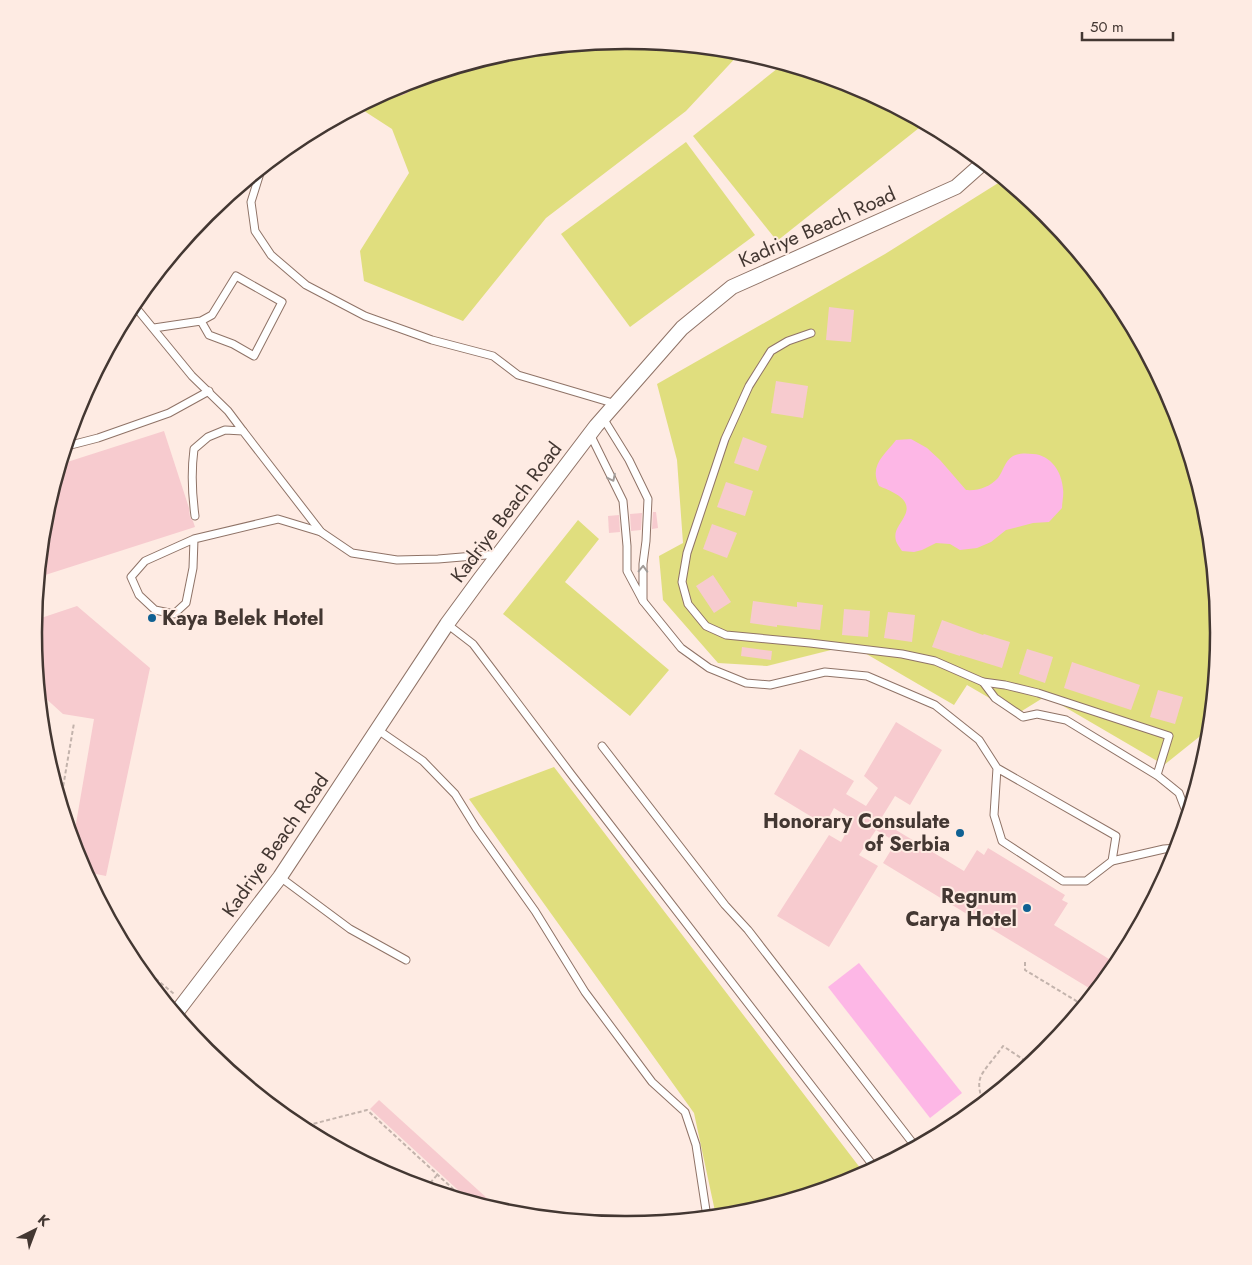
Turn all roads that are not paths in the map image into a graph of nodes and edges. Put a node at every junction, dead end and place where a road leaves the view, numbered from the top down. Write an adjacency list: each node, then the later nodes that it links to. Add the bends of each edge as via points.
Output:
1 (978, 168): 8 (street, Kadriye Beach Road, via 956,187 732,287 682,328)
2 (258, 180): 8 (lane, via 252,202 255,231 272,255 306,284 365,316 432,340 494,356 518,375)
3 (139, 311): 5 (lane)
4 (201, 321): 4 (lane, via 212,316 236,276 282,302 254,356 209,334); 5 (lane)
5 (154, 328): 7 (lane, via 192,376)
6 (811, 333): 19 (lane, via 788,341 771,352 749,386 725,439 687,553 682,582 688,604 706,626 726,635 935,661)
7 (209, 391): 10 (lane); 12 (lane, via 169,413)
8 (616, 404): 9 (street, Kadriye Beach Road)
9 (603, 418): 11 (street, Kadriye Beach Road); 17 (lane, one-way to 9, via 648,499)
10 (243, 431): 13 (lane, via 225,430 208,437 194,449 191,472); 14 (lane)
11 (590, 434): 16 (street, Kadriye Beach Road); 17 (lane, one-way to 17, via 623,502 627,571)
12 (73, 444)
13 (196, 516)
14 (321, 532): 15 (lane, via 278,519); 16 (lane, via 352,553 397,560)
15 (194, 539): 15 (lane, via 194,568 186,603 174,614 155,610 139,595 131,577 145,561)
16 (499, 554): 18 (street, Kadriye Beach Road)
17 (643, 601): 22 (lane, via 681,648 709,668 746,683 770,685 825,672 868,676 935,705 979,740)
18 (447, 624): 20 (street, Kadriye Beach Road); 31 (lane, via 473,644)
19 (983, 682): 23 (lane, via 996,698 1023,717 1037,714 1066,720); 23 (lane, via 1038,693 1169,736)
20 (378, 730): 27 (street, Kadriye Beach Road); 32 (lane, via 423,761 455,794 535,911 585,992 652,1082 685,1112 696,1145)
21 (602, 746): 30 (lane)
22 (997, 768): 26 (lane, via 1116,836); 26 (lane, via 994,815 1002,841 1063,881 1086,880)
23 (1156, 775): 24 (lane, via 1179,793)
24 (1184, 805)
25 (1168, 849): 26 (lane)
26 (1112, 862)
27 (280, 877): 28 (lane, via 350,928); 29 (street, Kadriye Beach Road)
28 (406, 960)
29 (180, 1008)
30 (911, 1141)
31 (870, 1162)
32 (705, 1211)

